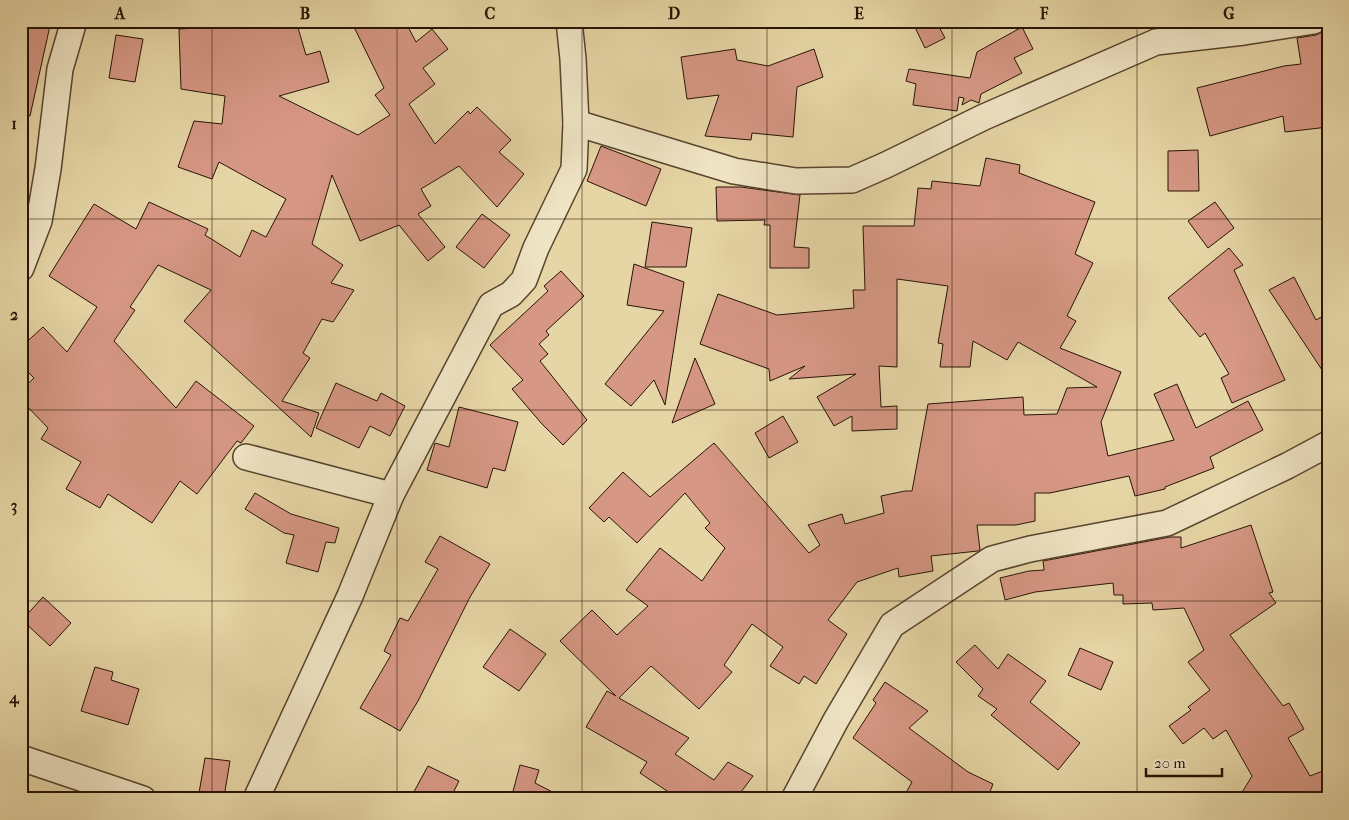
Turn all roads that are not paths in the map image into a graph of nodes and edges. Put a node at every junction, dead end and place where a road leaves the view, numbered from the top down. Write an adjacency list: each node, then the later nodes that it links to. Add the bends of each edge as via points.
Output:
1 (74, 21): 5 (street, via 60,69 39,221)
2 (569, 21): 4 (street)
3 (1314, 21): 4 (street, via 1156,42 984,117 852,180 796,181 734,172)
4 (576, 123): 8 (street, via 574,169 524,280 511,294 491,305)
5 (21, 268)
6 (1328, 444): 12 (street, via 1167,523 992,559 892,625)
7 (246, 457): 8 (street)
8 (391, 494): 11 (street, via 350,596)
9 (21, 758): 10 (street)
10 (143, 799)
11 (256, 799)
12 (794, 799)

